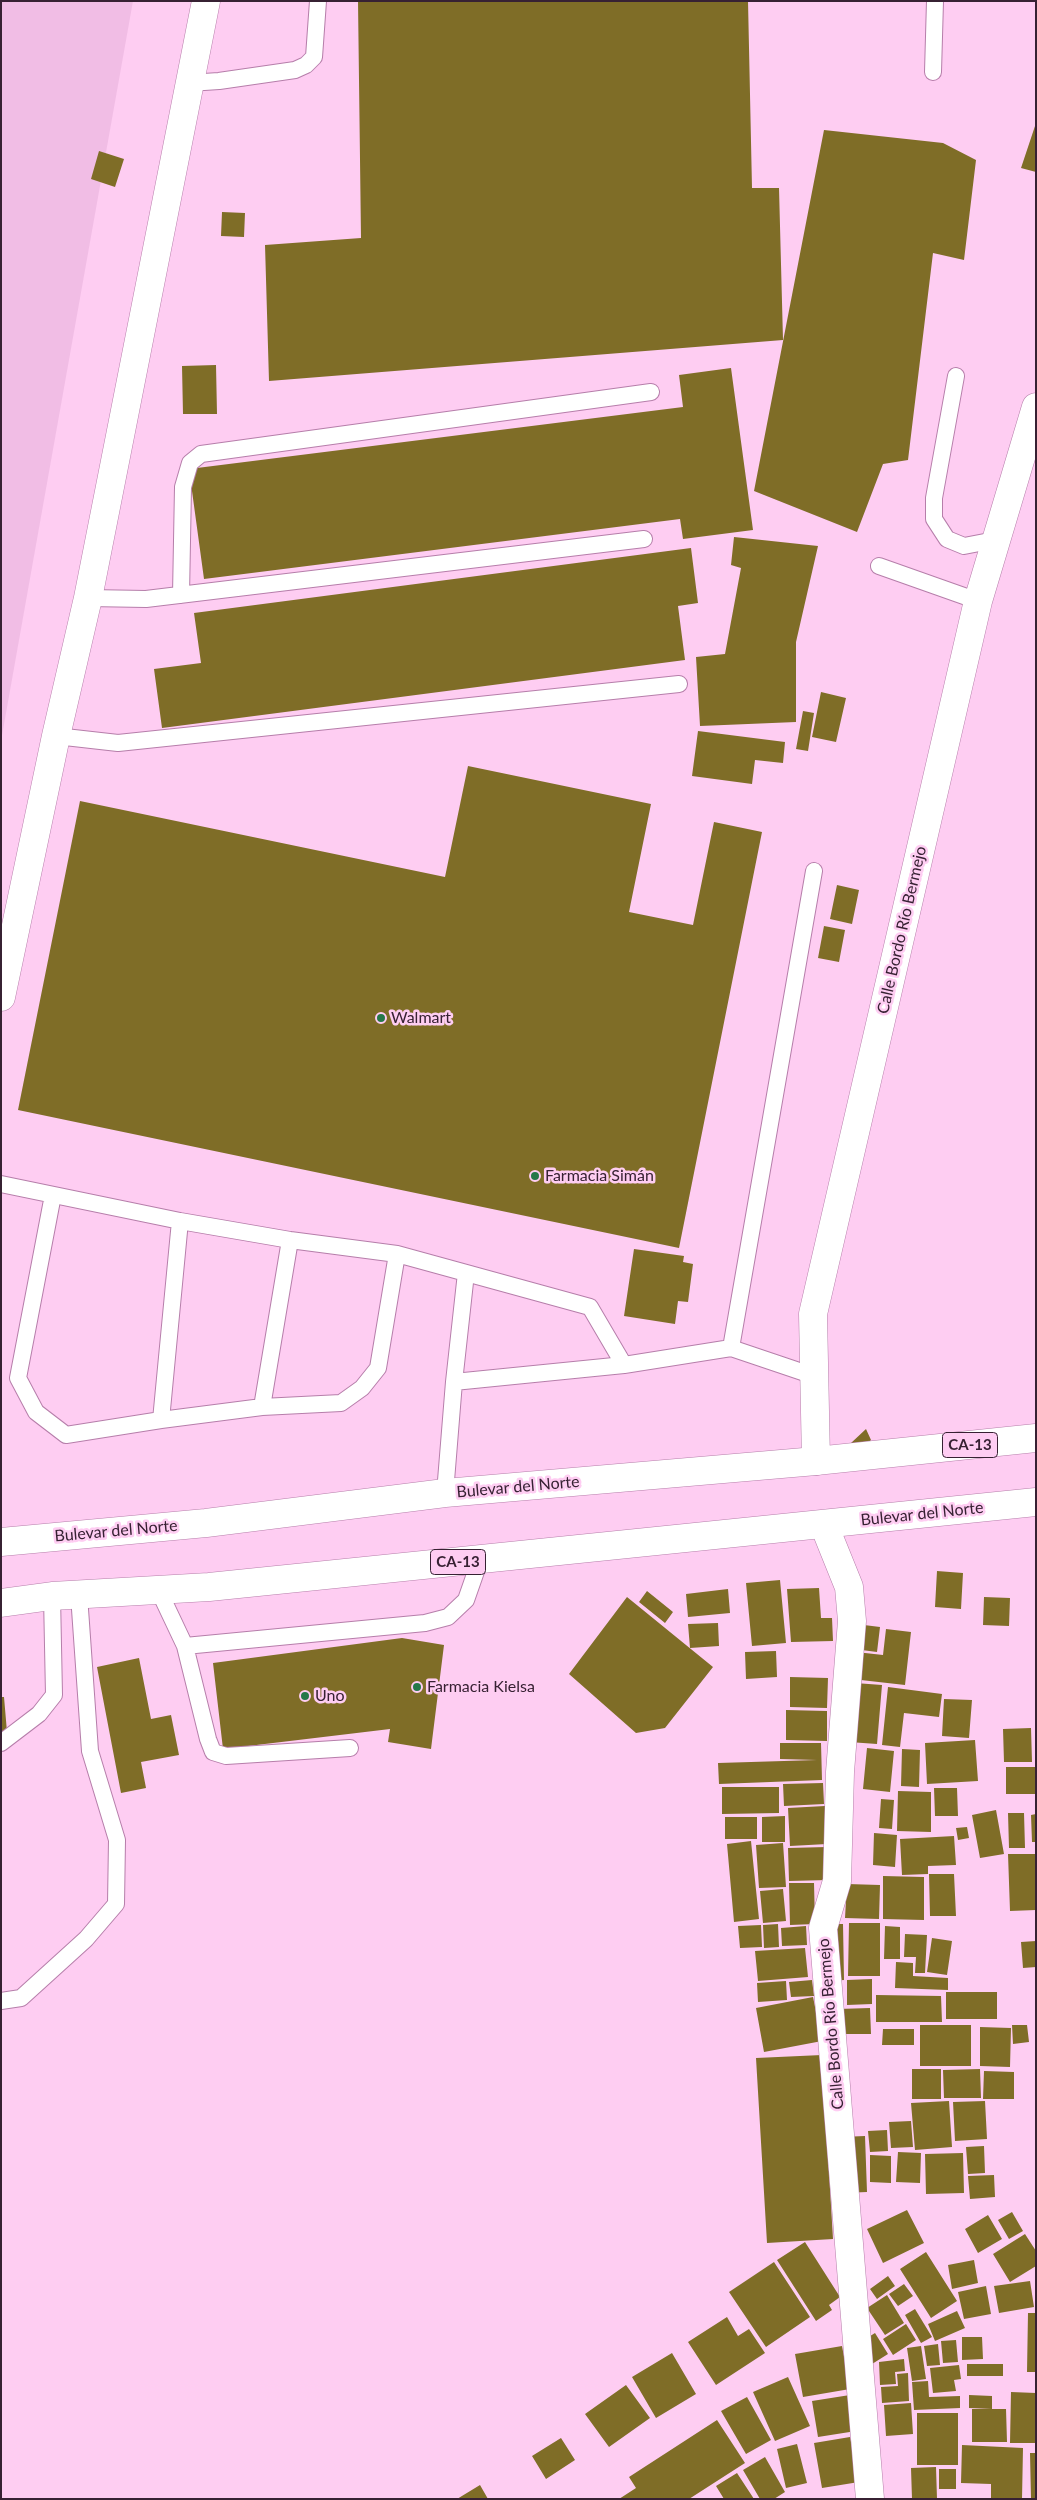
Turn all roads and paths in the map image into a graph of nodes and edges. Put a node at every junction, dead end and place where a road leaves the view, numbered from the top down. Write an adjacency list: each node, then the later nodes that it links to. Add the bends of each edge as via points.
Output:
1 (206, 1): 5 (main road)
2 (318, 1): 5 (lane, via 314,57 306,65 295,70 219,82)
3 (935, 1): 4 (lane)
4 (933, 72)
5 (189, 82): 13 (main road)
6 (956, 376): 10 (lane, via 934,498 934,519 947,539 964,546)
7 (651, 392): 12 (lane, via 201,454 190,463 184,487)
8 (1036, 406): 10 (main road, Calle Bordo Río Bermejo)
9 (644, 539): 12 (lane)
10 (995, 540): 14 (main road, Calle Bordo Río Bermejo)
11 (879, 566): 14 (lane)
12 (181, 595): 13 (lane, via 146,599)
13 (88, 598): 16 (main road)
14 (978, 601): 27 (main road, Calle Bordo Río Bermejo, via 813,1314)
15 (679, 684): 16 (lane, via 118,743)
16 (56, 736): 18 (main road)
17 (814, 872): 25 (lane)
18 (1, 997)
19 (1, 1184): 20 (lane)
20 (53, 1195): 21 (lane); 30 (lane, via 18,1378 36,1412 66,1435)
21 (180, 1221): 22 (lane); 30 (lane)
22 (290, 1240): 23 (lane); 29 (lane)
23 (397, 1254): 24 (lane); 29 (lane, via 378,1368 362,1388 341,1403)
24 (466, 1273): 26 (lane, via 590,1307); 28 (lane)
25 (731, 1348): 26 (lane); 27 (lane)
26 (624, 1365): 28 (lane)
27 (814, 1376): 32 (main road, Calle Bordo Río Bermejo)
28 (454, 1382): 33 (lane)
29 (262, 1407): 30 (lane)
30 (160, 1420)
31 (1036, 1438): 32 (main road, Bulevar del Norte / CA-13)
32 (816, 1461): 33 (main road, Bulevar del Norte / CA-13)
33 (445, 1493): 36 (main road, Bulevar del Norte / CA-13, via 206,1523)
34 (1036, 1502): 35 (main road, Bulevar del Norte / CA-13)
35 (824, 1525): 37 (main road, Bulevar del Norte / CA-13); 46 (main road, Calle Bordo Río Bermejo, via 849,1587 852,1621 840,1772 837,1881 823,1928)
36 (1, 1542)
37 (480, 1560): 38 (main road, Bulevar del Norte / CA-13); 42 (lane, via 466,1600 448,1618 425,1623)
38 (159, 1591): 39 (main road, Bulevar del Norte / CA-13); 42 (lane)
39 (79, 1595): 40 (main road, Bulevar del Norte / CA-13); 45 (lane, via 90,1752 117,1840 116,1904 86,1939 21,1998)
40 (52, 1596): 41 (main road, Bulevar del Norte / CA-13); 43 (lane, via 54,1695 38,1714)
41 (1, 1603)
42 (185, 1646): 44 (lane, via 213,1752 226,1756)
43 (1, 1743)
44 (350, 1748)
45 (1, 2001)
46 (870, 2499)

